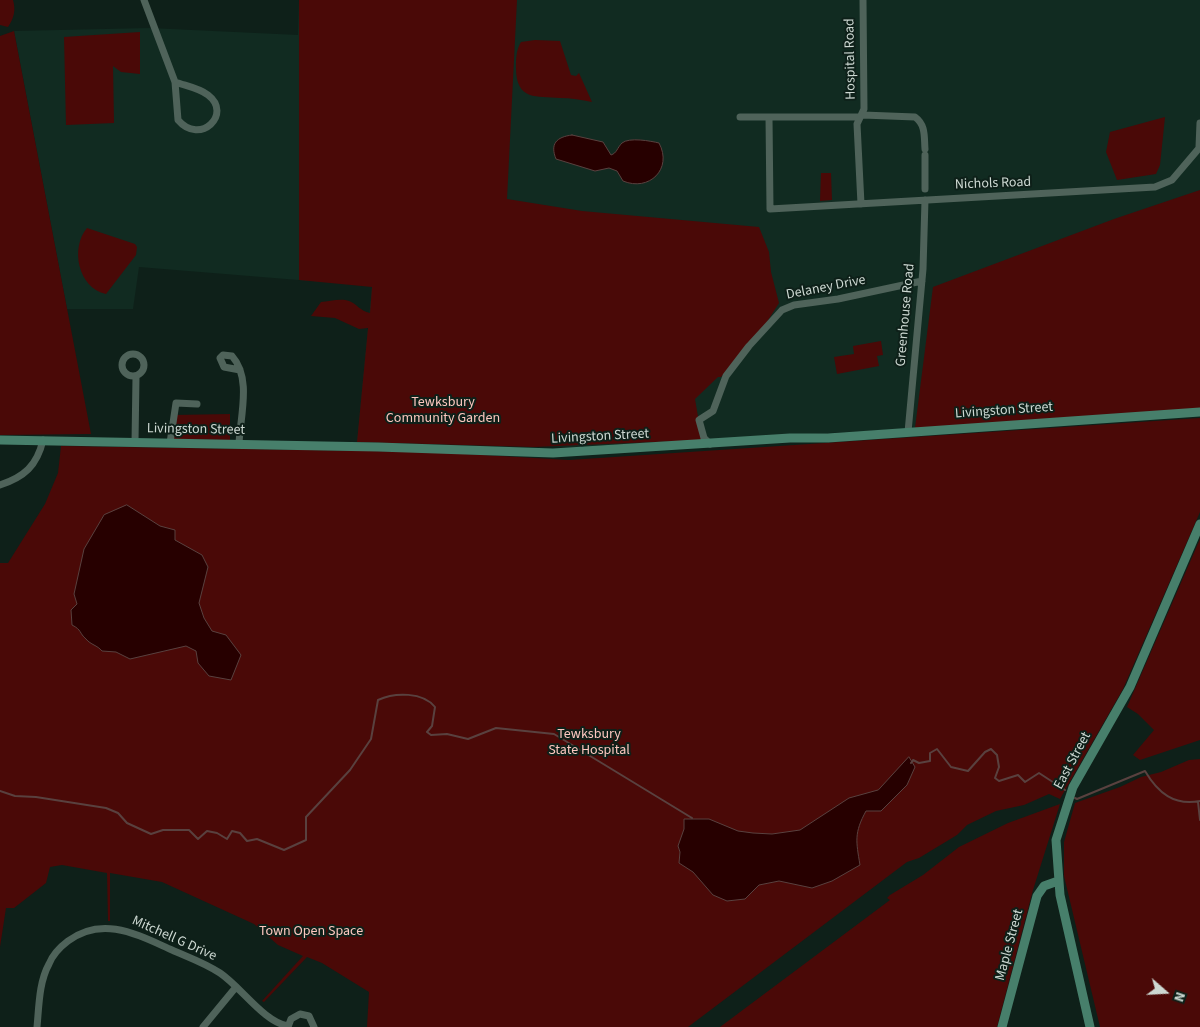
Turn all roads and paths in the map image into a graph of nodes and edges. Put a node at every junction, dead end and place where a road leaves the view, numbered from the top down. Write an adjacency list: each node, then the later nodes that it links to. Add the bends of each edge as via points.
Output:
1 (144, 0): 3 (street)
2 (863, 0): 4 (street, Hospital Road)
3 (175, 82): 3 (street, via 178,120 195,129 209,127 217,113 215,103 200,90)
4 (861, 116): 6 (street); 9 (street, via 915,117 922,123); 11 (street, Hospital Road, via 856,146)
5 (740, 117): 6 (street)
6 (769, 117): 11 (street, Nichols Road, via 770,208)
7 (1200, 123): 8 (street)
8 (1200, 147): 10 (street, Nichols Road, via 1172,180 1155,187)
9 (925, 189)
10 (925, 200): 11 (street, Nichols Road); 12 (street, Greenhouse Road)
11 (861, 204)
12 (922, 281): 17 (street, Greenhouse Road); 23 (street, Delaney Drive, via 782,310 748,346 726,376 713,411 699,420 704,438)
13 (240, 370): 22 (street, via 244,390)
14 (136, 377): 20 (street)
15 (197, 404): 21 (street, via 176,403)
16 (1200, 412): 17 (street, Livingston Street)
17 (908, 432): 23 (street, Livingston Street)
18 (0, 440): 19 (street, Livingston Street)
19 (43, 440): 20 (street, Livingston Street); 24 (street, via 30,469)
20 (135, 442): 21 (street, Livingston Street)
21 (170, 443): 22 (street, Livingston Street)
22 (239, 444): 23 (street, Livingston Street, via 556,453)
23 (710, 444)
24 (0, 485)
25 (1200, 524): 26 (street, East Street, via 1130,687 1089,755 1069,798 1056,840)
26 (1058, 881): 32 (street, Maple Street, via 1044,886 1037,896); 33 (street, East Street)
27 (236, 987): 28 (street, Mitchell G Drive, via 204,964 129,931 97,928 73,937 50,961 43,982); 29 (street); 30 (street, Mitchell G Drive, via 275,1022)
28 (37, 1027)
29 (203, 1027)
30 (288, 1027): 31 (street, Mitchell G Drive, via 291,1019 300,1014 309,1016)
31 (314, 1027)
32 (1002, 1027)
33 (1090, 1027)

